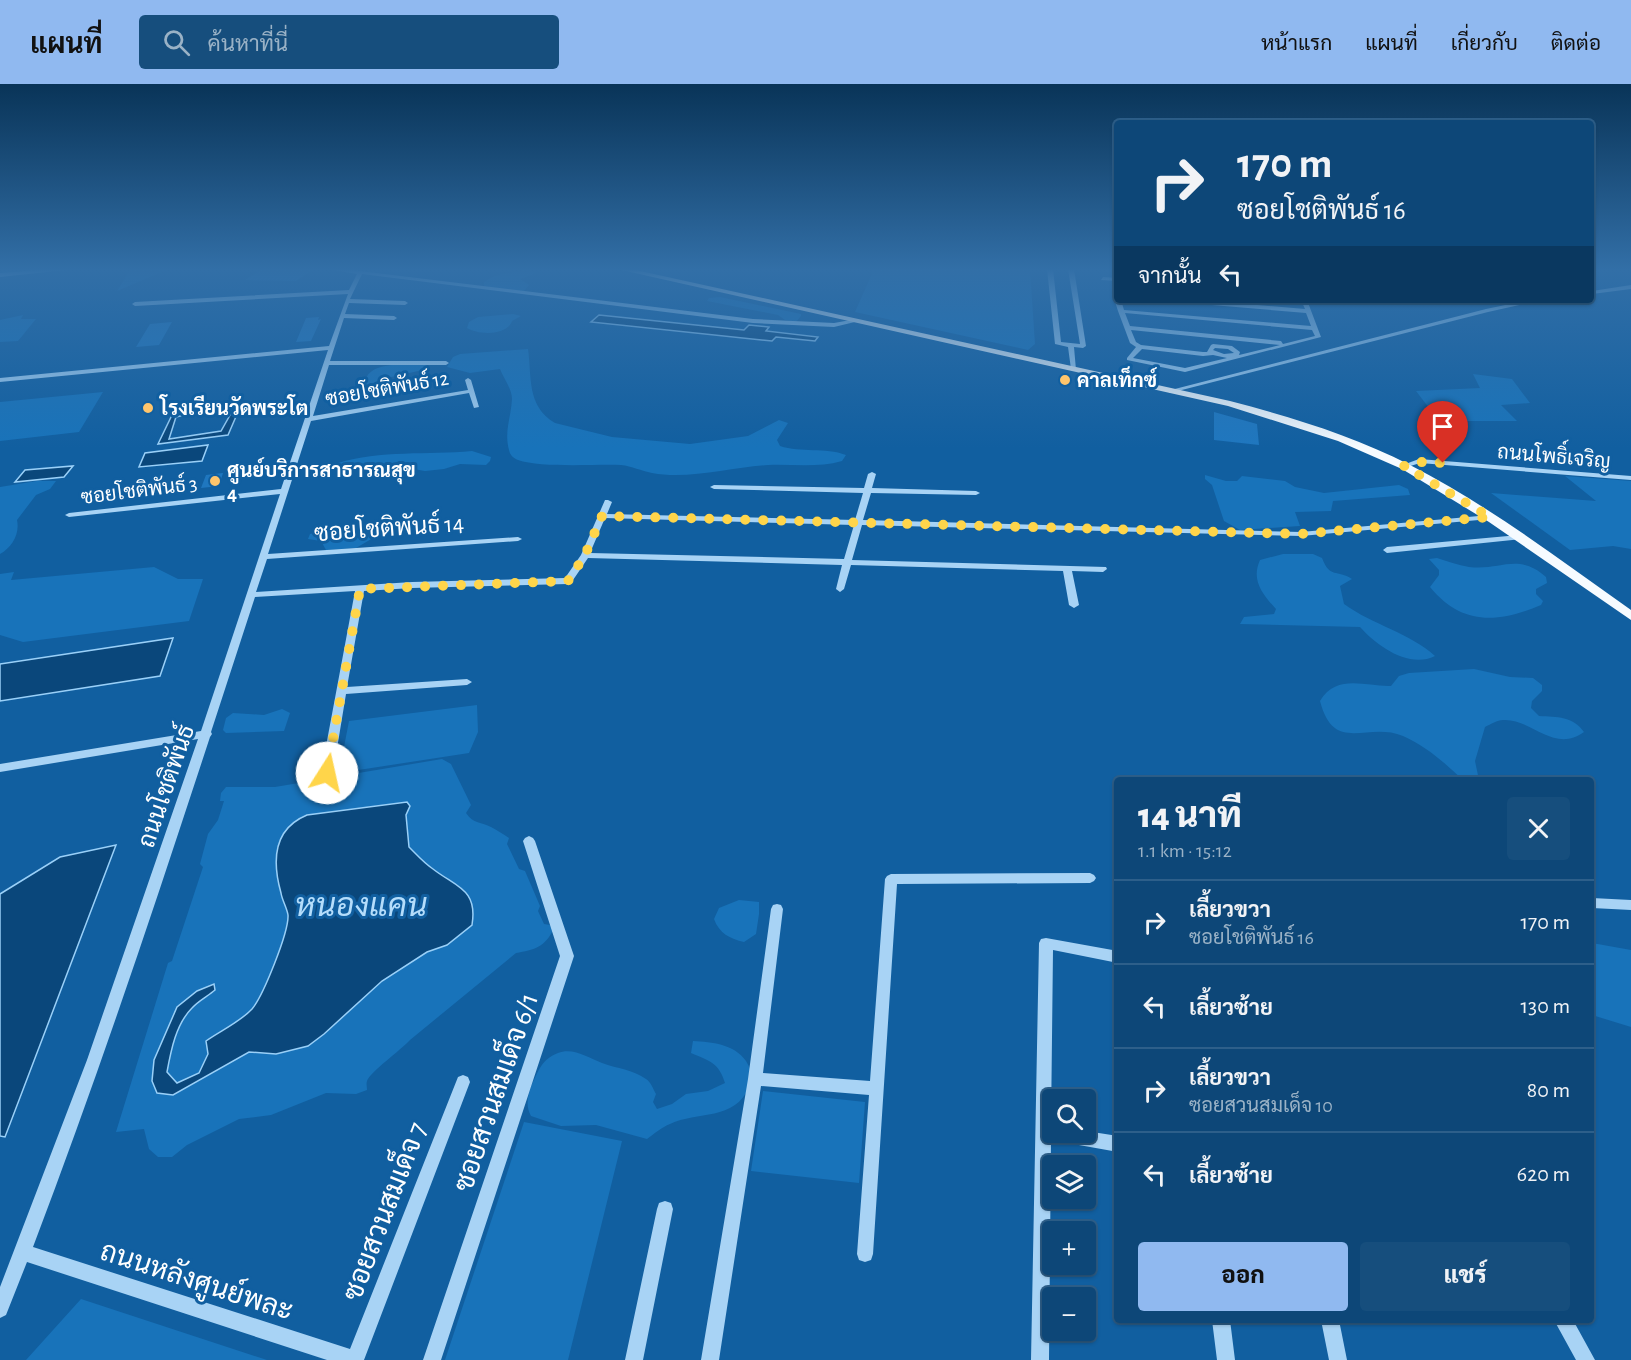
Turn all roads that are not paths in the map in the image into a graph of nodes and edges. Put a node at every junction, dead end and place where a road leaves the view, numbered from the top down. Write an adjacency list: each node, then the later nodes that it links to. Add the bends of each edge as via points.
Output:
1 (1128, 328): 13 (street, via 1133,343)
2 (1314, 328): 11 (street, via 1318,337)
3 (338, 329): 14 (street, ถนนโชติพันธ์)
4 (890, 329): 20 (main road)
5 (1056, 329): 12 (street, via 1058,344)
6 (1080, 329): 12 (street, via 1083,346)
7 (1133, 329): 10 (street)
8 (1207, 329): 10 (street)
9 (1413, 329): 19 (street)
10 (1207, 336): 11 (street); 15 (street)
11 (1290, 344): 16 (street)
12 (1071, 345): 20 (street)
13 (1140, 347): 15 (street, via 1203,354); 16 (street, via 1129,359 1185,370)
14 (331, 348): 17 (street, ถนนโชติพันธ์); 21 (street)
15 (1213, 350): 16 (street, via 1234,348 1238,353)
16 (1234, 356): 19 (street)
17 (326, 363): 18 (street); 26 (street, ถนนโชติพันธ์)
18 (446, 363)
19 (1259, 367): 23 (street)
20 (1074, 369): 23 (main road)
21 (0, 380)
22 (468, 380): 24 (street, ซอยโชติพันธ์ 12)
23 (1170, 390): 27 (main road, via 1299,424)
24 (471, 391): 25 (street, ซอยโชติพันธ์ 12); 26 (street, ซอยโชติพันธ์ 12)
25 (476, 407)
26 (308, 419): 31 (street, ถนนโชติพันธ์)
27 (1404, 466): 29 (street, ถนนโพธิ์เจริญ, via 1419,462); 37 (main road)
28 (872, 474): 32 (street)
29 (1631, 478)
30 (714, 487): 32 (street)
31 (285, 491): 35 (street, ซอยโชติพันธ์ 3); 43 (street, ถนนโชติพันธ์)
32 (867, 491): 33 (street); 38 (street)
33 (976, 493)
34 (608, 502): 36 (street)
35 (69, 515)
36 (602, 516): 38 (street); 42 (street)
37 (1490, 517): 38 (street, via 1301,534); 39 (main road)
38 (858, 524): 44 (street)
39 (1519, 537): 41 (street); 51 (main road)
40 (518, 539): 43 (street, ซอยโชติพันธ์ 14)
41 (1387, 550)
42 (585, 555): 44 (street); 47 (street, via 568,581)
43 (263, 557): 49 (street, ถนนโชติพันธ์)
44 (848, 562): 45 (street); 48 (street)
45 (1067, 568): 46 (street); 50 (street)
46 (1103, 569)
47 (360, 589): 49 (street); 53 (street)
48 (840, 589)
49 (251, 595): 54 (street, ถนนโชติพันธ์)
50 (1074, 605)
51 (1631, 616)
52 (467, 682): 53 (street)
53 (342, 691): 56 (street)
54 (207, 734): 55 (street); 71 (street, ถนนโชติพันธ์, via 55,1173)
55 (0, 768)
56 (327, 773)
57 (529, 841): 78 (street, ซอยสวนสมเด็จ 6/1, via 567,956)
58 (1090, 878): 65 (street, via 891,879)
59 (1594, 903): 60 (street)
60 (1631, 905)
61 (777, 909): 63 (street)
62 (1114, 956): 66 (street, via 1046,943)
63 (755, 1080): 65 (street); 80 (street)
64 (463, 1082): 77 (street, ซอยสวนสมเด็จ 7)
65 (876, 1089): 72 (street)
66 (1044, 1089)
67 (1096, 1140): 69 (street)
68 (1043, 1143): 81 (street)
69 (1114, 1143)
70 (665, 1209): 79 (street)
71 (23, 1252): 73 (street, ถนนโชติพันธ์); 77 (street, ถนนหลังศูนย์พละ)
72 (865, 1254)
73 (0, 1309)
74 (1221, 1323): 82 (street)
75 (1331, 1323): 83 (street)
76 (1565, 1323): 84 (street)
77 (355, 1360)
78 (432, 1360)
79 (634, 1360)
80 (711, 1360)
81 (1040, 1360)
82 (1226, 1360)
83 (1338, 1360)
84 (1586, 1360)

